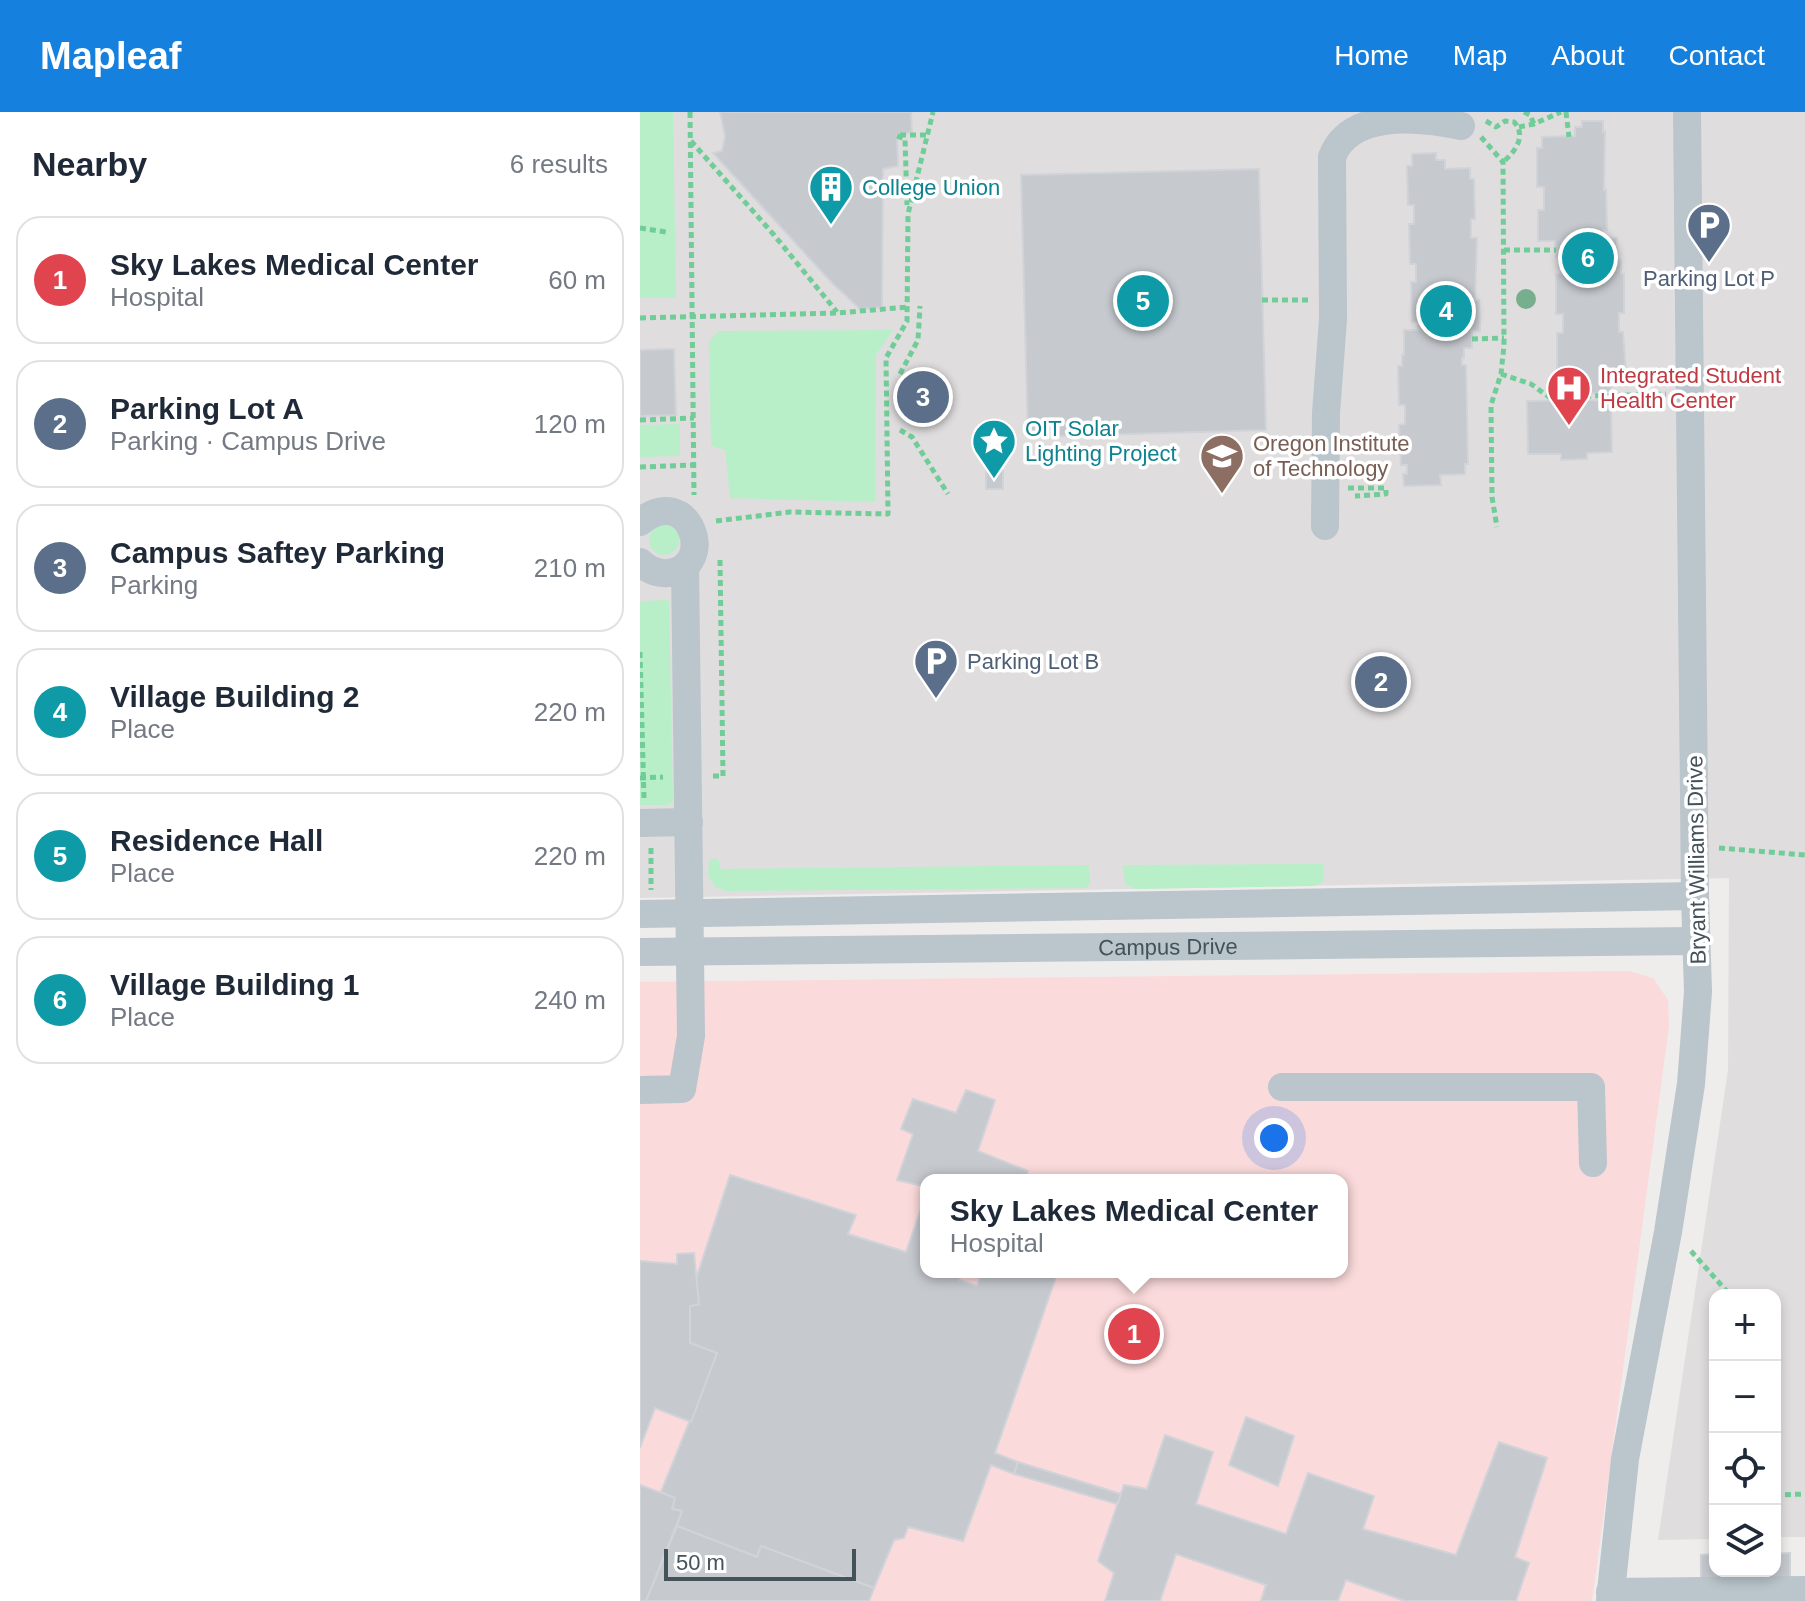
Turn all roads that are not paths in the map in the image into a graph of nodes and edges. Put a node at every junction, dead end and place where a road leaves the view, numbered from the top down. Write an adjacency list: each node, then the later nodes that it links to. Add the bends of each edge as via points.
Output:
1 (1687, 112): 10 (street, Bryant Williams Drive)
2 (1352, 116): 3 (street, via 1392,113); 5 (street, via 1332,157 1333,319)
3 (1461, 126)
4 (640, 522): 7 (street, via 656,512 704,516)
5 (1325, 526)
6 (640, 562): 7 (street, via 655,573)
7 (685, 566): 8 (street)
8 (689, 822): 9 (street); 14 (street)
9 (643, 823)
10 (1695, 896): 11 (street, Campus Drive); 15 (street, Bryant Williams Drive)
11 (1346, 903): 13 (street, Campus Drive); 16 (street)
12 (646, 905): 14 (street, Campus Drive)
13 (1104, 907): 14 (street, Campus Drive); 17 (street)
14 (689, 913): 19 (street)
15 (1696, 941): 16 (street, Campus Drive); 24 (street, Bryant Williams Drive, via 1691,1084 1625,1459)
16 (1346, 946): 17 (street, Campus Drive)
17 (1104, 949): 19 (street, Campus Drive)
18 (640, 952): 19 (street, Campus Drive)
19 (690, 952): 21 (street, via 691,1036 682,1089)
20 (1282, 1087): 22 (street, via 1591,1087)
21 (640, 1090)
22 (1593, 1163)
23 (1805, 1590): 24 (street)
24 (1610, 1596)

